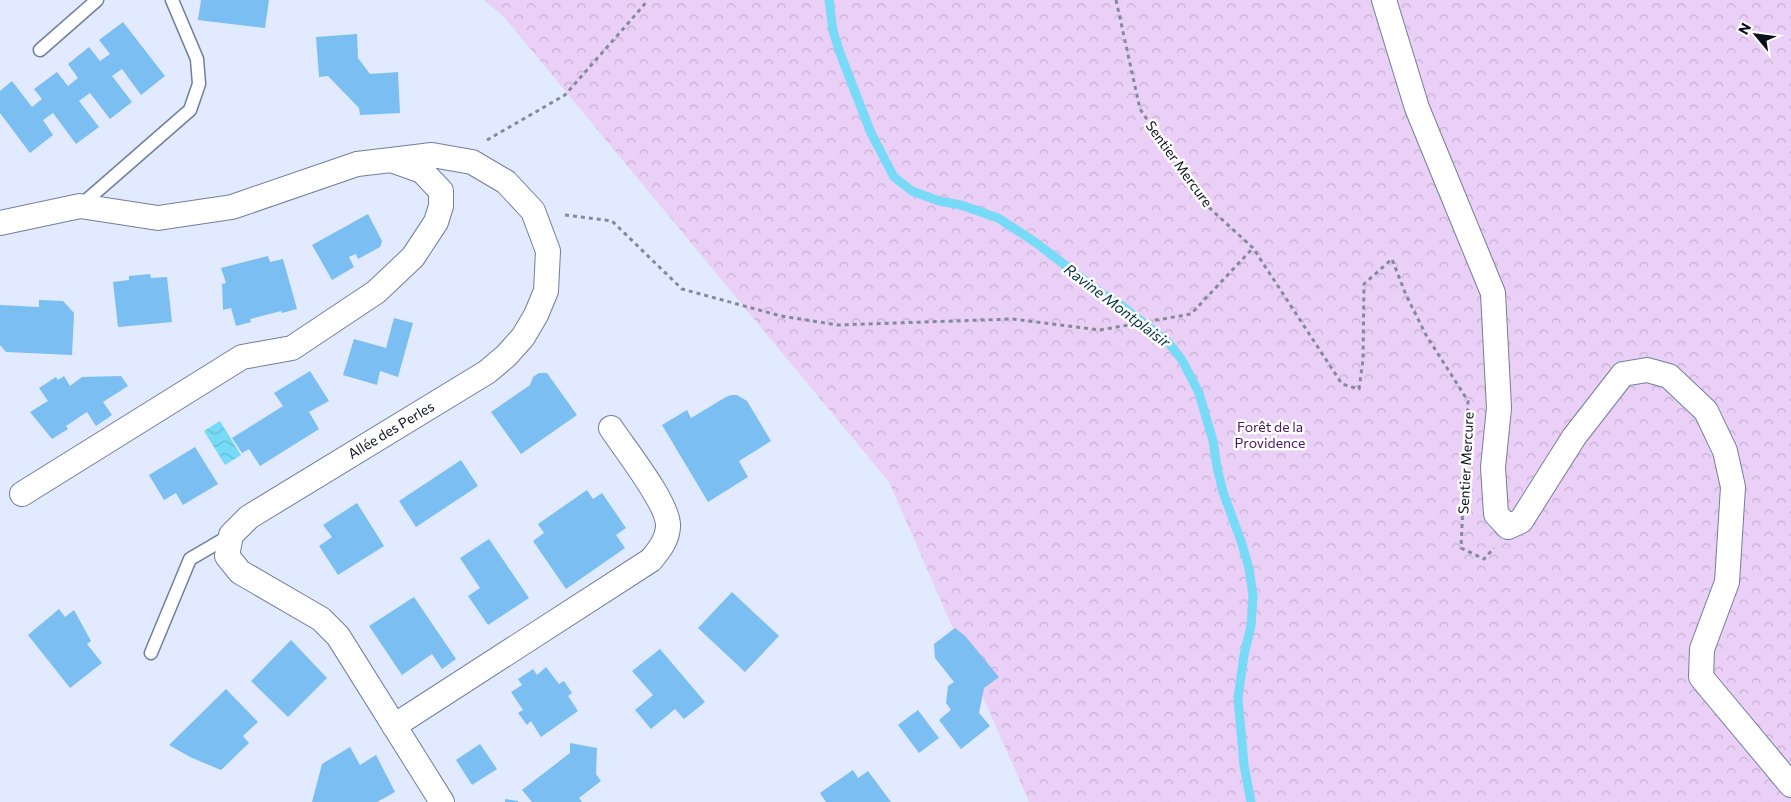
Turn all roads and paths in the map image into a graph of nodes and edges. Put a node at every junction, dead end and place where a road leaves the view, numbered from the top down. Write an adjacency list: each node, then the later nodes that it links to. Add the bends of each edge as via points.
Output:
1 (97, 0): 6 (lane)
2 (172, 0): 9 (lane, via 197,60 199,84 190,110)
3 (646, 0): 7 (path, via 565,95)
4 (1116, 0): 12 (path, Sentier Mercure, via 1140,109 1202,201)
5 (1384, 0): 17 (street, via 1418,108 1493,293 1499,408 1493,467 1496,514)
6 (40, 50)
7 (454, 159): 8 (street, Allée des Perles, via 432,155); 10 (street, Allée des Perles, via 472,162 506,182)
8 (391, 160): 9 (street, Allée des Perles, via 357,164 232,207 213,210 158,218); 16 (street, Allée des Perles, via 422,171 441,191 442,206 436,222 413,257 376,292 292,348 242,357)
9 (80, 206): 11 (street, Allée des Perles)
10 (534, 211): 12 (path, via 612,221 682,288 781,316 838,326 1012,319 1100,330 1191,314); 18 (street, Allée des Perles, via 548,251 546,291 523,337 506,356 487,372 249,517)
11 (0, 223)
12 (1253, 248): 14 (path, Sentier Mercure, via 1342,384 1359,389 1363,360 1364,284 1392,259 1426,335 1468,401)
13 (611, 428): 20 (street, via 665,512 668,526 664,544 650,560)
14 (1467, 430)
15 (1465, 480): 17 (path, Sentier Mercure, via 1462,548 1484,559)
16 (22, 494)
17 (1508, 527): 21 (street, via 1522,522 1574,437 1623,374 1647,370 1669,376 1706,411 1725,451 1734,486 1727,582 1702,648 1700,677)
18 (231, 535): 19 (lane, via 190,559); 20 (street, via 227,556 240,572 321,619 338,636)
19 (151, 653)
20 (394, 726): 22 (street)
21 (1791, 785)
22 (442, 802)

